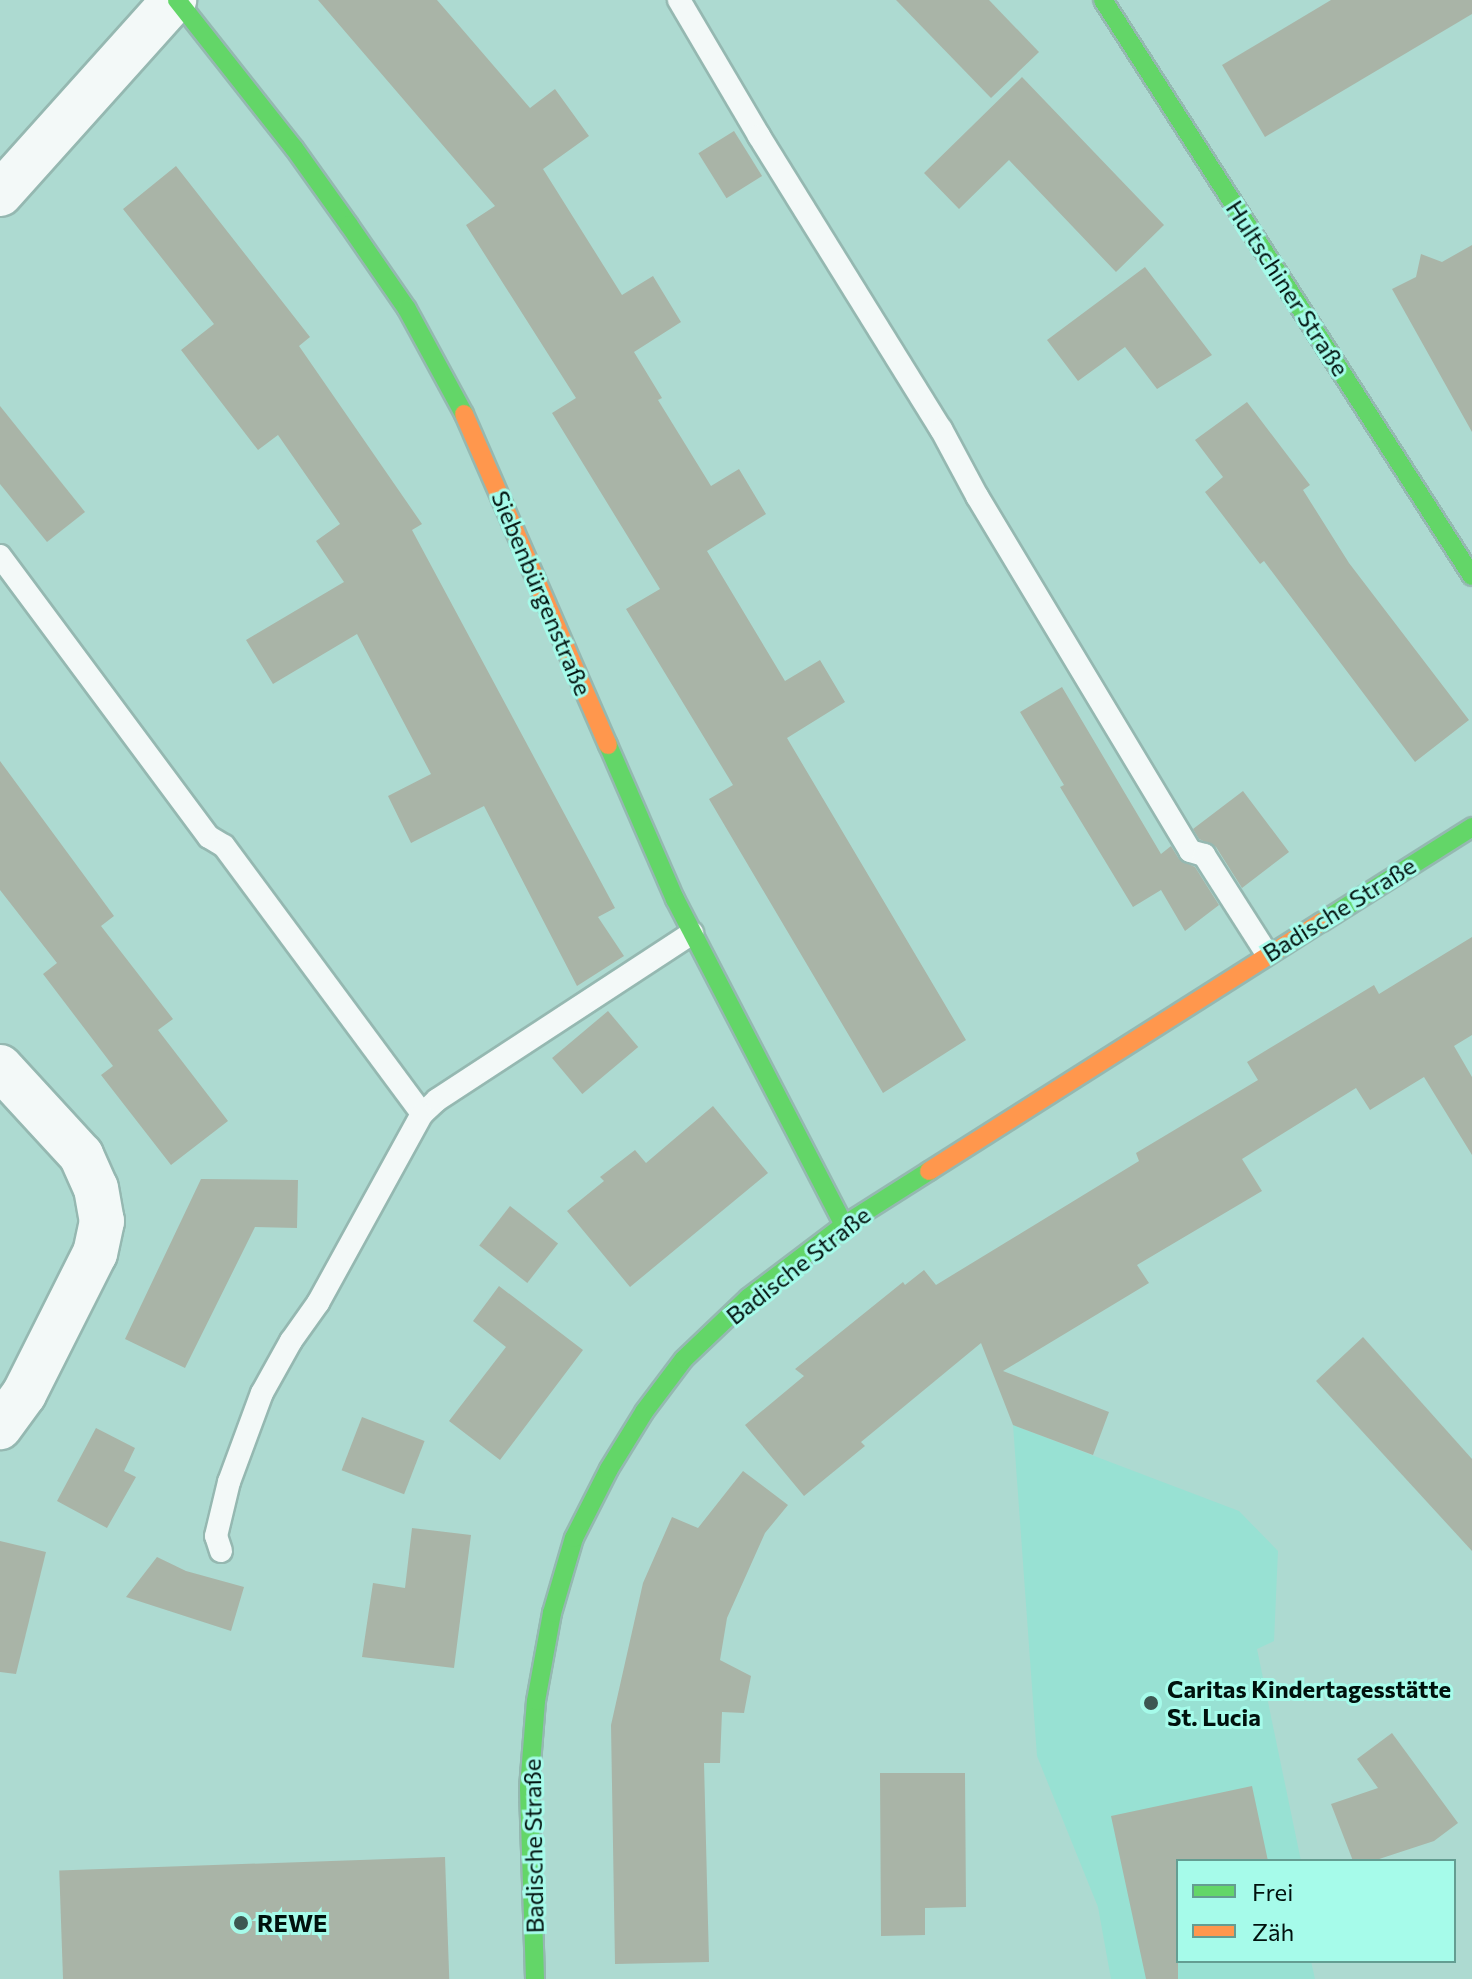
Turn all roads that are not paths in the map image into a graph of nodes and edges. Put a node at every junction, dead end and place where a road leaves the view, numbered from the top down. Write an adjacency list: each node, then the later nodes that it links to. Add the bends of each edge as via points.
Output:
1 (176, 0): 4 (street); 8 (street, Siebenbürgenstraße, via 349,225 407,309 457,397)
2 (679, 0): 9 (lane, via 1190,851 1204,855)
3 (1103, 0): 6 (street, Hultschiner Straße)
4 (0, 194)
5 (0, 556): 11 (lane)
6 (1472, 576)
7 (1472, 827): 9 (street, Badische Straße)
8 (692, 933): 11 (lane); 12 (street, Siebenbürgenstraße)
9 (1267, 954): 12 (street, Badische Straße)
10 (0, 1067): 13 (street, via 81,1155 96,1188 102,1221 95,1253 24,1394)
11 (422, 1114): 14 (lane, via 262,1393 229,1482 216,1536)
12 (844, 1225): 15 (street, Badische Straße, via 748,1298 684,1359 644,1412 574,1538 552,1613 536,1701 529,1788)
13 (0, 1427)
14 (221, 1551)
15 (535, 1979)

